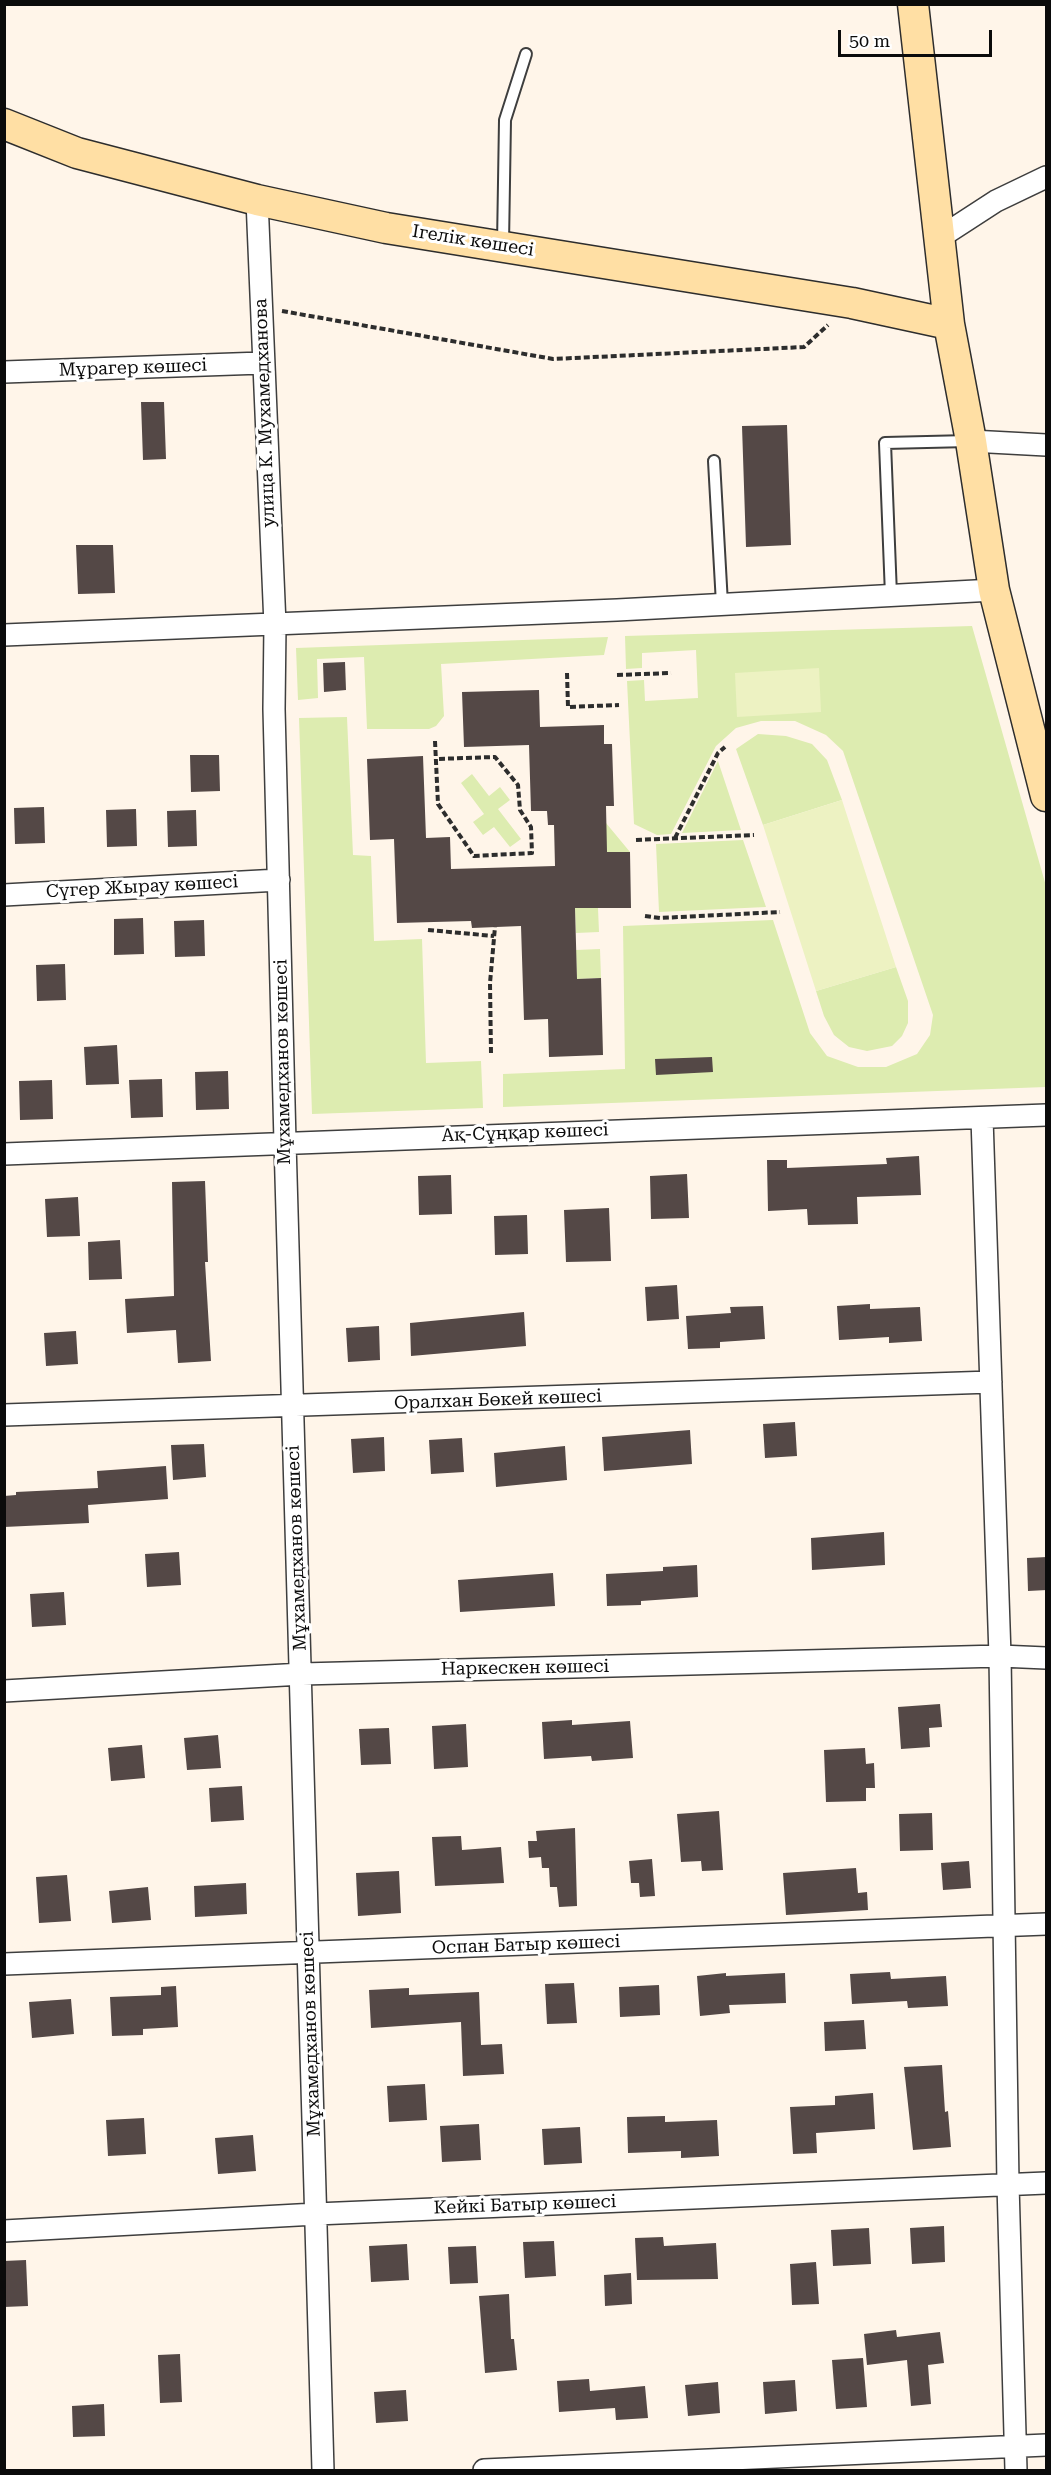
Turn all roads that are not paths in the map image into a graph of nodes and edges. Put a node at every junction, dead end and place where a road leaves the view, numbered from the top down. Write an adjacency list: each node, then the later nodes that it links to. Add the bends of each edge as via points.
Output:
1 (913, 4): 6 (main road)
2 (526, 54): 7 (lane, via 505,120)
3 (4, 124): 5 (main road, Ігелік көшесі, via 77,153)
4 (1047, 177): 6 (street, via 996,201)
5 (257, 200): 7 (main road, Ігелік көшесі, via 386,228); 9 (street, улица К. Мухамедханова)
6 (939, 238): 8 (main road)
7 (503, 245): 8 (main road, Ігелік көшесі, via 852,303)
8 (949, 324): 11 (main road)
9 (262, 363): 10 (street, Мұрагер көшесі); 17 (street, улица К. Мухамедханова)
10 (4, 372)
11 (972, 441): 12 (street); 14 (main road); 15 (lane, via 885,443)
12 (1047, 446)
13 (714, 460): 16 (lane)
14 (994, 590): 15 (street); 19 (main road)
15 (891, 596): 16 (street)
16 (722, 604): 17 (street)
17 (275, 625): 18 (street); 20 (street, Мұхамедханов көшесі)
18 (4, 635)
19 (1045, 787)
20 (279, 880): 21 (street, Сүгер Жырау көшесі); 24 (street, Мұхамедханов көшесі)
21 (4, 895)
22 (1047, 1115): 23 (street, Ақ-Сұңқар көшесі)
23 (982, 1118): 24 (street, Ақ-Сұңқар көшесі); 26 (street)
24 (285, 1142): 25 (street, Ақ-Сұңқар көшесі); 27 (street, Мұхамедханов көшесі)
25 (4, 1154)
26 (991, 1382): 27 (street, Оралхан Бөкей көшесі); 29 (street)
27 (292, 1407): 28 (street, Оралхан Бөкей көшесі); 31 (street, Мұхамедханов көшесі)
28 (4, 1415)
29 (1000, 1656): 30 (street, Наркескен көшесі); 31 (street, Наркескен көшесі); 34 (street)
30 (1047, 1658)
31 (302, 1674): 32 (street, Наркескен көшесі); 35 (street, Мұхамедханов көшесі)
32 (4, 1690)
33 (1047, 1924): 34 (street, Оспан Батыр көшесі)
34 (1005, 1926): 35 (street, Оспан Батыр көшесі); 38 (street)
35 (308, 1954): 36 (street, Оспан Батыр көшесі); 39 (street, Мұхамедханов көшесі)
36 (4, 1964)
37 (1047, 2183): 38 (street, Кейкі Батыр көшесі)
38 (1008, 2184): 39 (street, Кейкі Батыр көшесі); 42 (street)
39 (316, 2214): 40 (street, Кейкі Батыр көшесі); 43 (street, Мұхамедханов көшесі)
40 (4, 2230)
41 (1047, 2445): 42 (street)
42 (1016, 2446): 44 (street); 45 (street)
43 (323, 2470)
44 (484, 2470)
45 (1016, 2470)

